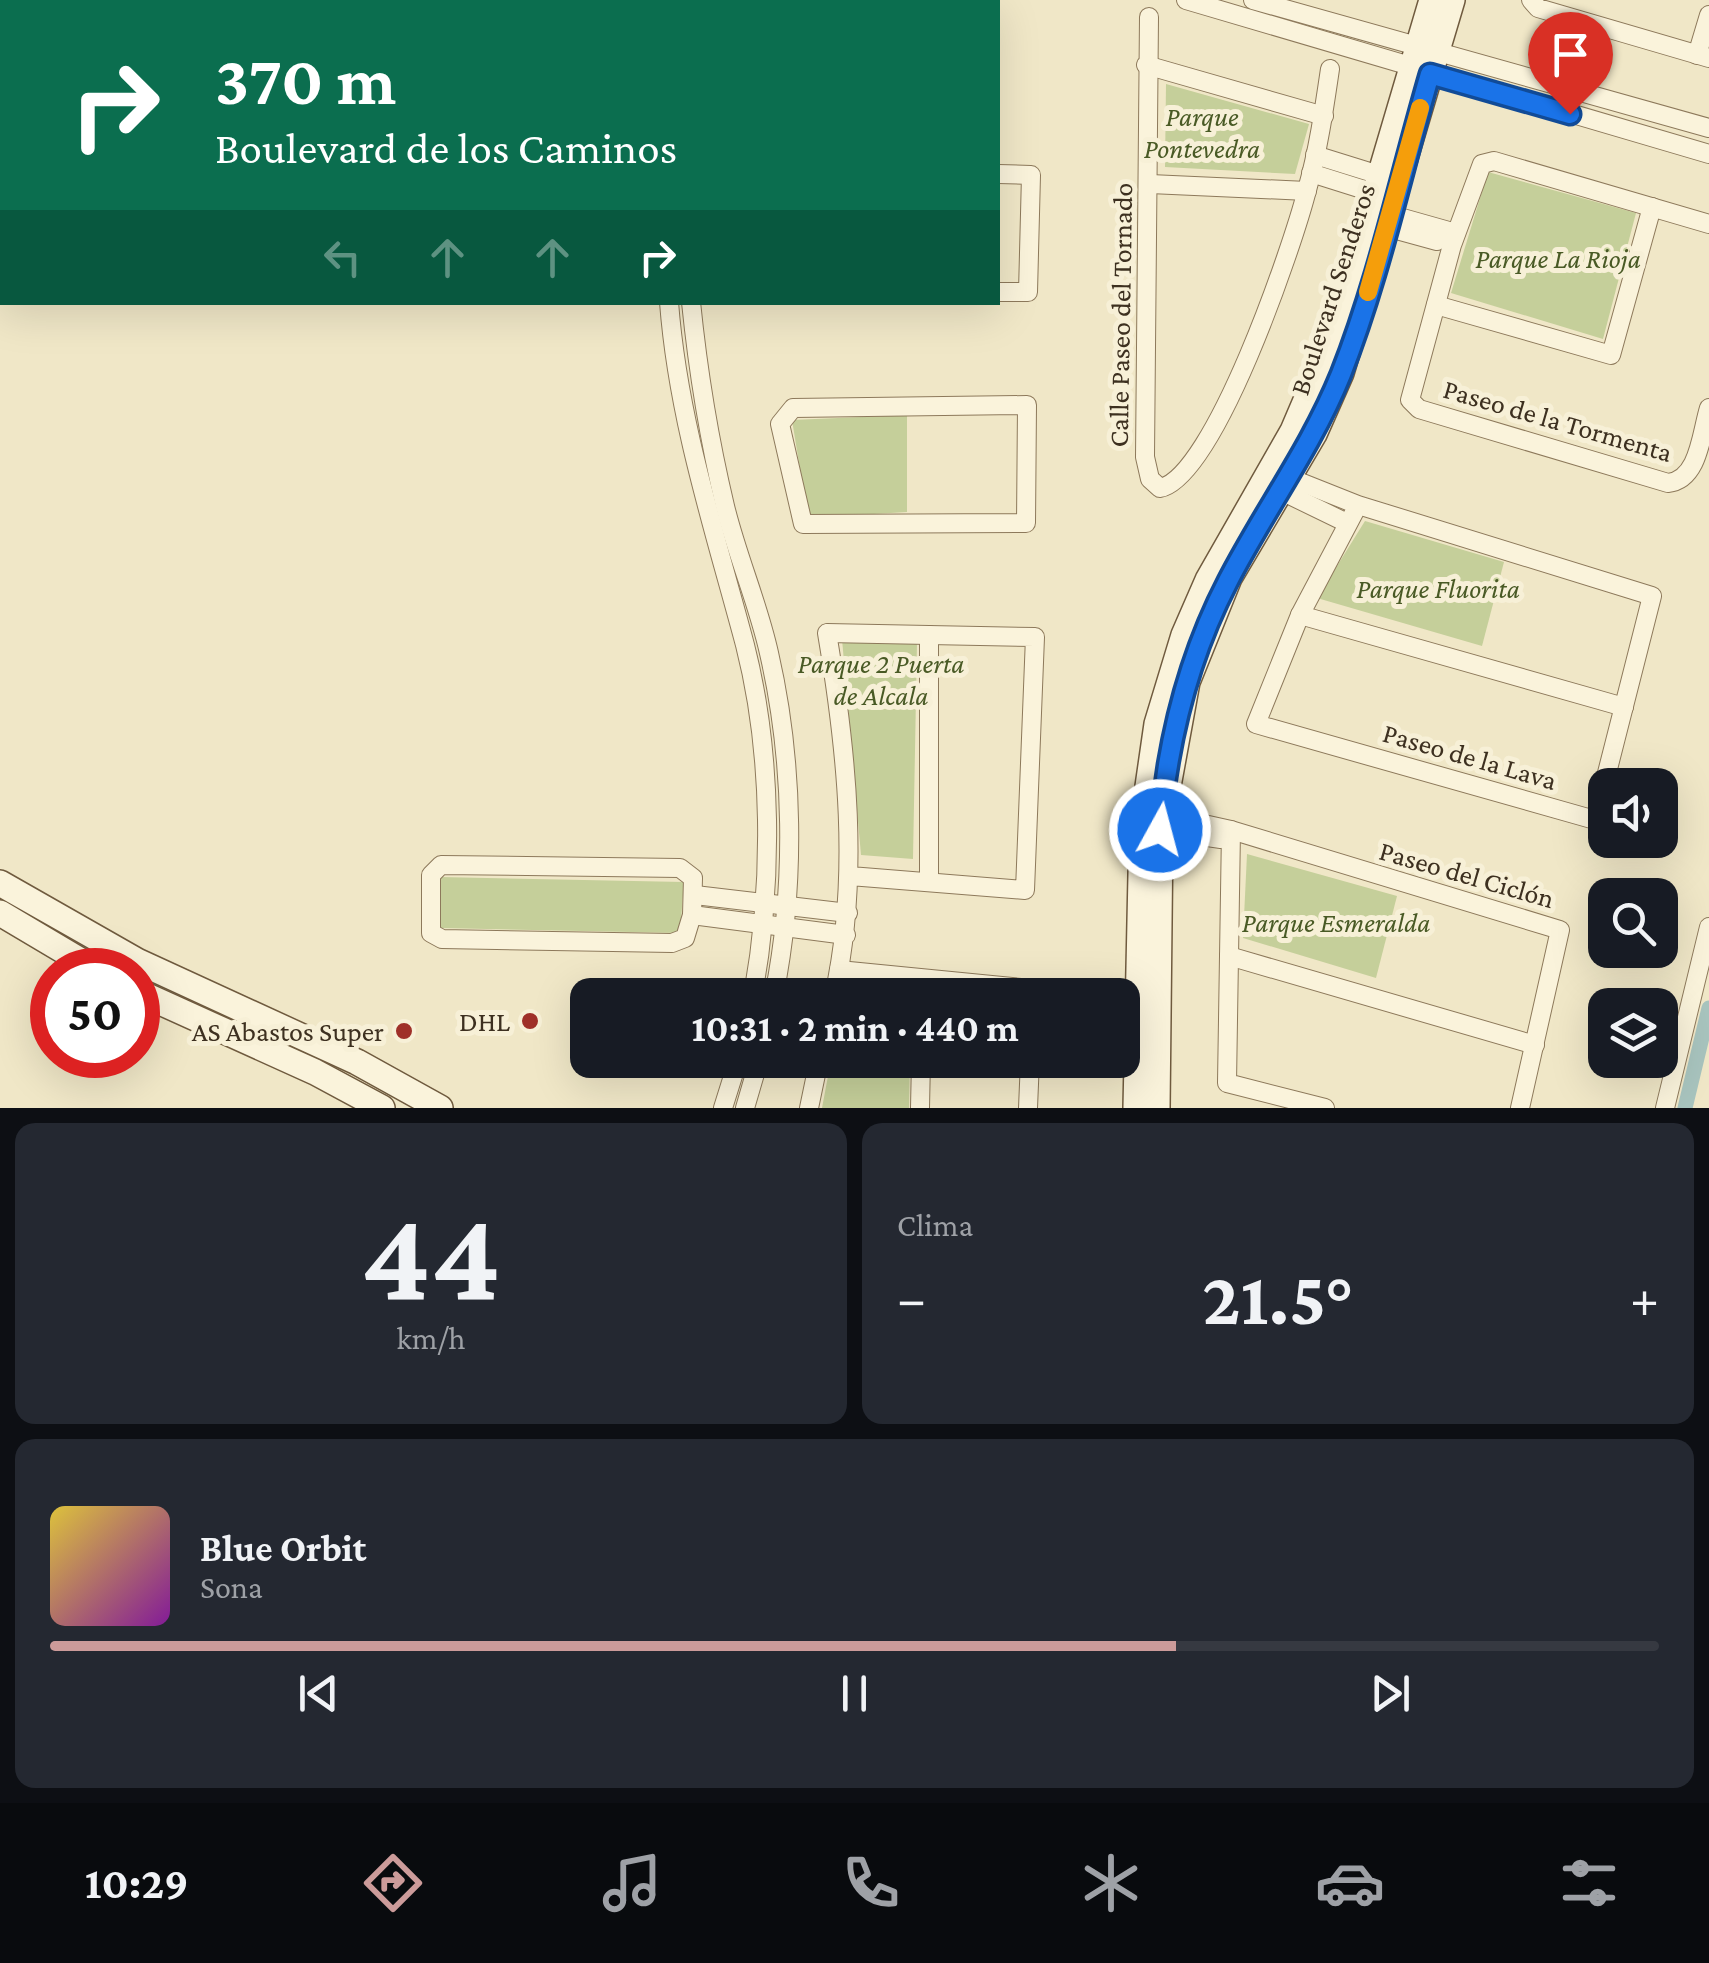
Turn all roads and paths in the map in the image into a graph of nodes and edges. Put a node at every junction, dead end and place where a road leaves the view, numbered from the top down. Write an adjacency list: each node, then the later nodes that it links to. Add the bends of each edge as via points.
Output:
1 (1186, 0): 9 (street)
2 (1253, 0): 9 (street)
3 (1432, 0): 9 (main road, Boulevard Senderos)
4 (1452, 0): 9 (main road, Boulevard Senderos)
5 (1531, 0): 8 (street, via 1538,8)
6 (1709, 15): 8 (street)
7 (1148, 17): 10 (street, Calle Paseo del Tornado)
8 (1703, 56)
9 (1425, 61): 13 (street); 14 (street); 18 (main road, Boulevard Senderos)
10 (1146, 65): 12 (street); 17 (street, Calle Paseo del Tornado)
11 (1330, 69): 12 (street, Calle Paseo del Tornado)
12 (1324, 116): 15 (street, Calle Paseo del Tornado)
13 (1709, 128)
14 (1709, 154)
15 (1311, 173): 17 (street); 17 (street, Calle Paseo del Tornado, via 1243,374 1182,477 1160,488 1145,458); 18 (street)
16 (1000, 174): 22 (street, via 1031,175 1028,292)
17 (1150, 184)
18 (1384, 203): 21 (street); 27 (main road, Boulevard Senderos)
19 (1652, 208): 20 (street, Paseo de la Tormenta); 21 (street, Paseo de la Tormenta, via 1494,161 1477,172); 25 (street, via 1610,355)
20 (1709, 224)
21 (1454, 239): 25 (street, Paseo de la Tormenta)
22 (1000, 292)
23 (670, 305): 40 (street, via 697,470 745,646 761,737)
24 (691, 305): 41 (street, via 722,493 770,655 786,796)
25 (1436, 305): 26 (street, Paseo de la Tormenta, via 1410,400 1419,410 1668,483 1690,474)
26 (1709, 408)
27 (1276, 481): 28 (street, Paseo de la Lava); 29 (street); 34 (main road, Boulevard Senderos, via 1216,565 1189,623 1166,691)
28 (1358, 505): 29 (street, Paseo de la Lava); 33 (street, Paseo de la Lava, via 1652,596)
29 (1347, 523): 31 (street, Paseo de la Lava)
30 (802, 524): 30 (street, via 1026,523 1028,406 793,408 780,424)
31 (1300, 615): 33 (street); 33 (street, Paseo de la Lava, via 1256,724 1595,820)
32 (929, 635): 36 (street, via 827,634 840,709); 37 (street); 37 (street, via 1035,637 1025,890)
33 (1624, 706)
34 (1152, 821): 35 (street, Paseo del Ciclón); 71 (main road, Boulevard Senderos); 72 (main road, Boulevard Senderos)
35 (1234, 836): 51 (street); 58 (street, Paseo del Ciclón, via 1560,930)
36 (850, 876): 37 (street); 43 (street)
37 (929, 882)
38 (0, 883): 45 (main road)
39 (695, 895): 40 (street); 44 (street); 44 (street, via 693,878 680,868 441,865 431,876 429,926 442,939 672,943 688,934)
40 (762, 903): 41 (street); 46 (street)
41 (788, 906): 43 (street); 47 (street)
42 (0, 913): 45 (main road)
43 (848, 913): 49 (street)
44 (692, 915): 46 (street)
45 (39, 921): 50 (main road); 65 (main road, via 357,1062)
46 (760, 924): 47 (street); 53 (street)
47 (785, 927): 49 (street); 54 (street)
48 (1709, 927): 75 (street)
49 (846, 934): 52 (street)
50 (70, 948)
51 (1229, 956): 58 (street); 73 (street, via 1227,1083)
52 (840, 970): 55 (street); 56 (street)
53 (754, 978)
54 (777, 978)
55 (838, 978)
56 (876, 978)
57 (160, 1002): 64 (main road)
58 (1535, 1045): 74 (street, Paseo del Ciclón)
59 (733, 1078): 66 (street)
60 (754, 1078): 67 (street)
61 (816, 1078): 68 (street)
62 (921, 1078): 69 (street)
63 (1029, 1078): 70 (street)
64 (382, 1108)
65 (440, 1108)
66 (724, 1108)
67 (745, 1108)
68 (809, 1108)
69 (920, 1108)
70 (1028, 1108)
71 (1136, 1108)
72 (1157, 1108)
73 (1325, 1108)
74 (1520, 1108)
75 (1665, 1108)

